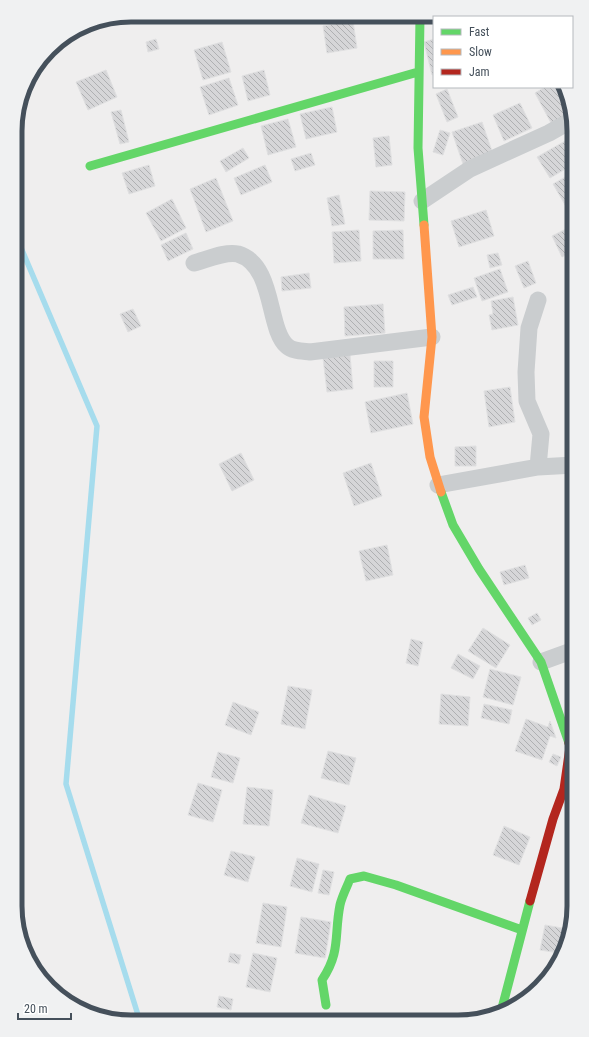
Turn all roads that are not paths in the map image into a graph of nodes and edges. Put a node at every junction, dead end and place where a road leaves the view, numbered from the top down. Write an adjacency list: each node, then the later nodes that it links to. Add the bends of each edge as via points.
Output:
1 (420, 22): 2 (street)
2 (418, 72): 4 (street); 5 (street, via 418,148)
3 (567, 123): 5 (street, via 470,169)
4 (90, 166)
5 (422, 201): 8 (street)
6 (194, 263): 8 (street, via 227,254 238,254 249,260 258,270 270,298 280,339 288,347 296,350 310,352)
7 (538, 300): 9 (street, via 529,328 526,372 527,401 540,434)
8 (432, 337): 11 (street, via 424,417 430,457)
9 (538, 466): 10 (street); 11 (street)
10 (567, 466)
11 (438, 485): 13 (street, via 454,525 479,569)
12 (567, 653): 13 (street)
13 (541, 662): 14 (street)
14 (567, 733)
15 (567, 773): 16 (street)
16 (522, 930): 17 (street, via 396,885 364,876 350,879 340,905 336,946 328,971 322,980); 18 (street)
17 (326, 1005)
18 (503, 1005)

